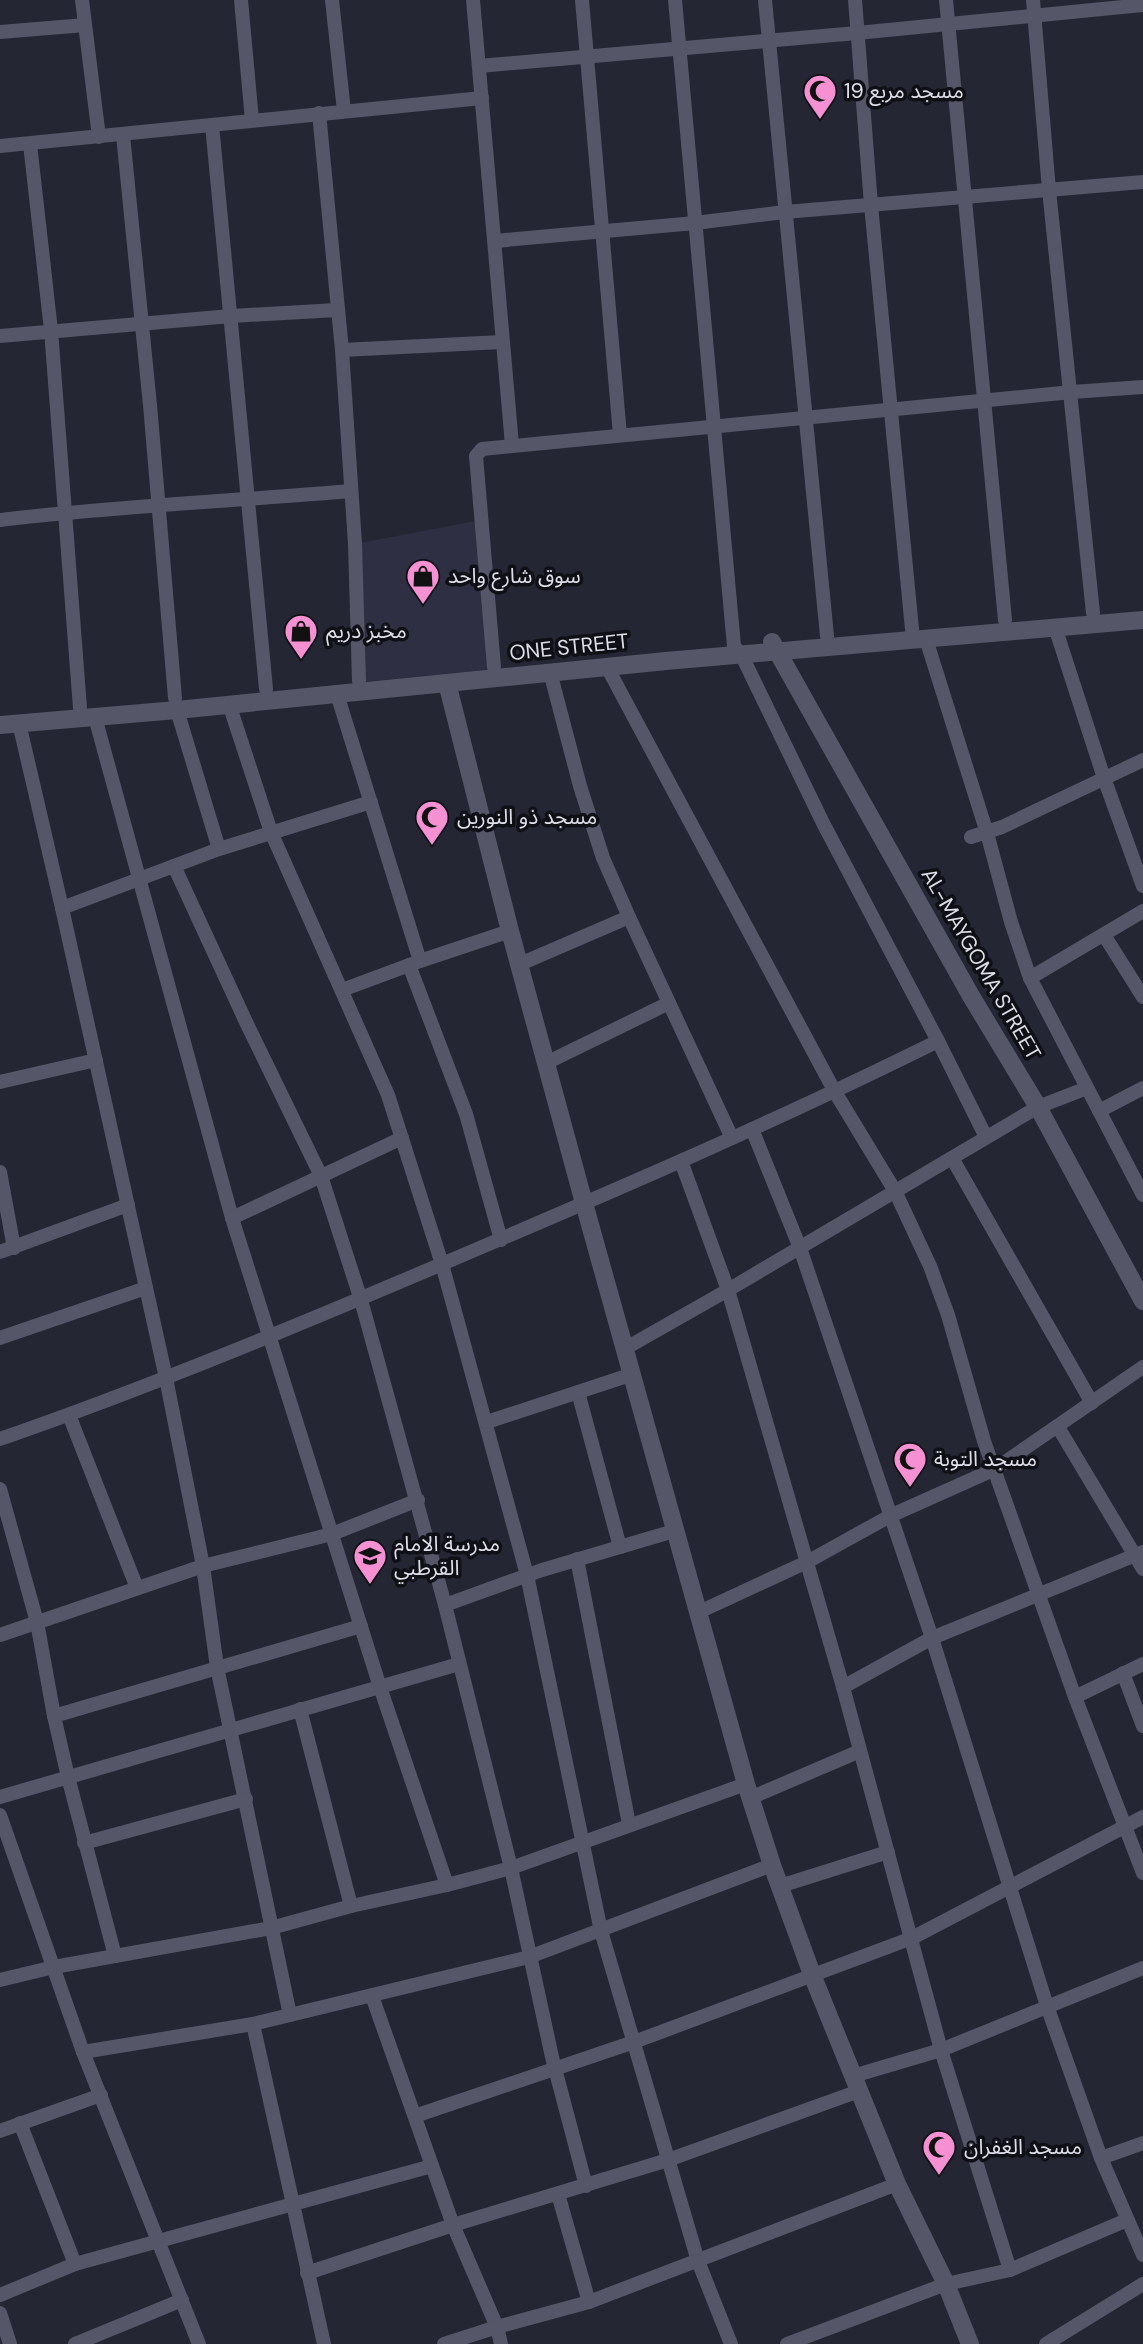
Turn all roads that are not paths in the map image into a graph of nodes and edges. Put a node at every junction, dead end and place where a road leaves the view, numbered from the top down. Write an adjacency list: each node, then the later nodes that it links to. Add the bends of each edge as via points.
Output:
1 (82, 0): 13 (street)
2 (241, 0): 23 (street)
3 (332, 0): 21 (street)
4 (473, 0): 19 (street)
5 (582, 0): 18 (street)
6 (675, 0): 17 (street)
7 (765, 0): 16 (street)
8 (855, 0): 15 (street)
9 (946, 0): 12 (street)
10 (1143, 5): 11 (street)
11 (1033, 7): 12 (street); 30 (street)
12 (948, 24): 15 (street); 31 (street)
13 (85, 25): 14 (street); 26 (street)
14 (0, 32)
15 (857, 33): 16 (street); 32 (street)
16 (768, 41): 17 (street); 33 (street)
17 (678, 49): 18 (street); 34 (street)
18 (587, 56): 19 (street); 35 (street)
19 (479, 66): 20 (street)
20 (482, 98): 21 (street); 36 (street)
21 (344, 111): 22 (street)
22 (319, 113): 23 (street); 37 (street)
23 (252, 120): 24 (street)
24 (212, 125): 25 (street); 38 (street)
25 (122, 135): 26 (street); 39 (street)
26 (99, 137): 27 (street)
27 (30, 144): 28 (street); 40 (street)
28 (0, 146)
29 (1143, 182): 30 (street)
30 (1049, 190): 31 (street); 45 (street)
31 (965, 196): 32 (street); 46 (street)
32 (871, 205): 33 (street); 47 (street)
33 (785, 212): 34 (street); 48 (street)
34 (695, 223): 35 (street); 49 (street)
35 (602, 231): 36 (street); 50 (street)
36 (495, 241): 42 (street)
37 (337, 310): 38 (street); 43 (street)
38 (231, 316): 39 (street); 53 (street)
39 (142, 323): 40 (street); 54 (street)
40 (51, 330): 41 (street); 55 (street)
41 (0, 336)
42 (502, 342): 43 (street); 51 (street)
43 (341, 350): 52 (street)
44 (1143, 387): 45 (street)
45 (1072, 392): 46 (street); 58 (street)
46 (984, 401): 47 (street); 59 (street)
47 (892, 410): 48 (street); 62 (street)
48 (805, 419): 49 (street); 63 (street)
49 (714, 427): 50 (street); 65 (street)
50 (620, 435): 51 (street)
51 (512, 445): 66 (street, via 482,449 477,456)
52 (351, 491): 53 (street); 70 (street)
53 (248, 500): 54 (street); 71 (street)
54 (158, 507): 55 (street); 74 (street)
55 (66, 512): 56 (street); 76 (street)
56 (0, 520)
57 (1143, 609): 58 (street, ONE STREET)
58 (1093, 613): 59 (street, ONE STREET)
59 (1005, 620): 62 (street, ONE STREET)
60 (1143, 620): 61 (street, ONE STREET)
61 (1055, 627): 62 (street, ONE STREET); 81 (street)
62 (919, 634): 63 (street, ONE STREET); 64 (street, ONE STREET); 84 (street)
63 (827, 636): 64 (street, ONE STREET)
64 (775, 647): 65 (street, ONE STREET); 108 (street, AL-MAYGOMA STREET)
65 (738, 650): 66 (street, ONE STREET); 67 (street, ONE STREET); 101 (street)
66 (494, 667): 69 (street, ONE STREET)
67 (607, 667): 68 (street, ONE STREET); 107 (street)
68 (550, 672): 69 (street, ONE STREET); 92 (street, via 592,826)
69 (446, 678): 70 (street, ONE STREET); 72 (street, ONE STREET); 93 (street)
70 (359, 681): 71 (street, ONE STREET)
71 (266, 689): 73 (street, ONE STREET)
72 (337, 694): 75 (street, ONE STREET); 82 (street)
73 (197, 702): 74 (street, ONE STREET); 75 (street, ONE STREET)
74 (176, 704): 76 (street, ONE STREET); 86 (street)
75 (229, 704): 83 (street)
76 (88, 712): 77 (street, ONE STREET); 78 (street, ONE STREET); 88 (street)
77 (0, 714)
78 (19, 723): 79 (street, ONE STREET); 90 (street)
79 (0, 725)
80 (1143, 760): 81 (street)
81 (1104, 778): 84 (street); 89 (street)
82 (372, 802): 83 (street); 95 (street)
83 (271, 832): 86 (street); 98 (street)
84 (987, 833): 85 (street); 97 (street)
85 (971, 838)
86 (219, 849): 87 (street)
87 (174, 866): 88 (street); 117 (street)
88 (140, 879): 90 (street); 122 (street)
89 (1143, 886)
90 (62, 908): 102 (street)
91 (1143, 911): 94 (street)
92 (629, 917): 96 (street); 100 (street)
93 (510, 931): 95 (street); 96 (street)
94 (1104, 934): 97 (street); 99 (street)
95 (414, 963): 98 (street); 123 (street, via 466,1114)
96 (520, 964): 103 (street)
97 (1030, 978): 105 (street)
98 (342, 990): 112 (street, via 377,1066)
99 (1143, 998)
100 (669, 1003): 103 (street); 113 (street)
101 (938, 1041): 107 (street); 111 (street)
102 (96, 1060): 104 (street); 121 (street)
103 (546, 1063): 120 (street)
104 (0, 1082)
105 (1087, 1088): 108 (street); 109 (street)
106 (1143, 1088): 109 (street)
107 (835, 1092): 110 (street); 118 (street)
108 (1038, 1107): 111 (street); 130 (street, AL-MAYGOMA STREET)
109 (1099, 1111): 119 (street)
110 (752, 1129): 113 (street); 124 (street)
111 (986, 1137): 114 (street)
112 (402, 1138): 117 (street); 126 (street)
113 (732, 1138): 115 (street)
114 (952, 1157): 118 (street); 138 (street)
115 (681, 1161): 120 (street); 128 (street)
116 (0, 1172): 125 (street)
117 (321, 1175): 122 (street); 129 (street)
118 (895, 1191): 124 (street); 143 (street, via 948,1315)
119 (1143, 1195)
120 (584, 1203): 123 (street); 133 (street)
121 (128, 1205): 125 (street); 127 (street)
122 (232, 1218): 131 (street)
123 (501, 1240): 126 (street)
124 (800, 1248): 128 (street); 146 (street)
125 (7, 1250)
126 (442, 1264): 129 (street); 140 (street)
127 (146, 1288): 132 (street); 136 (street)
128 (728, 1290): 133 (street); 152 (street)
129 (361, 1300): 131 (street); 145 (street)
130 (1143, 1301)
131 (268, 1336): 136 (street); 148 (street)
132 (0, 1338)
133 (625, 1348): 135 (street)
134 (1143, 1367): 138 (street)
135 (633, 1374): 137 (street); 147 (street)
136 (166, 1378): 139 (street); 153 (street)
137 (578, 1392): 140 (street); 149 (street)
138 (1092, 1403): 141 (street)
139 (69, 1415): 142 (street); 155 (street)
140 (487, 1422): 154 (street)
141 (1058, 1427): 143 (street); 151 (street)
142 (0, 1439)
143 (995, 1469): 146 (street); 156 (street)
144 (0, 1489): 159 (street)
145 (418, 1500): 148 (street); 157 (street)
146 (890, 1516): 152 (street); 162 (street)
147 (674, 1531): 149 (street); 158 (street)
148 (332, 1534): 153 (street); 160 (street)
149 (620, 1547): 150 (street)
150 (577, 1559): 154 (street); 181 (street)
151 (1141, 1559): 156 (street)
152 (807, 1562): 158 (street); 167 (street)
153 (203, 1566): 155 (street); 165 (street)
154 (527, 1575): 157 (street); 183 (street)
155 (137, 1588): 159 (street)
156 (1040, 1596): 162 (street); 169 (street)
157 (445, 1605): 163 (street)
158 (699, 1612): 176 (street)
159 (37, 1622): 161 (street); 171 (street)
160 (362, 1626): 165 (street); 168 (street)
161 (0, 1635)
162 (932, 1638): 167 (street); 191 (street)
163 (459, 1664): 168 (street); 187 (street)
164 (1143, 1664): 166 (street)
165 (217, 1667): 171 (street); 173 (street)
166 (1123, 1673): 169 (street); 172 (street)
167 (843, 1686): 174 (street)
168 (380, 1687): 170 (street); 189 (street)
169 (1075, 1697): 182 (street)
170 (300, 1709): 173 (street); 192 (street)
171 (54, 1716): 175 (street)
172 (1143, 1726)
173 (229, 1729): 175 (street); 178 (street)
174 (860, 1751): 176 (street); 185 (street)
175 (68, 1777): 177 (street); 184 (street)
176 (748, 1791): 181 (street); 186 (street)
177 (0, 1797)
178 (246, 1799): 184 (street); 193 (street)
179 (0, 1815): 198 (street)
180 (1143, 1817): 182 (street)
181 (629, 1824): 183 (street)
182 (1127, 1826): 188 (street); 191 (street)
183 (581, 1842): 187 (street); 194 (street)
184 (84, 1843): 196 (street)
185 (888, 1852): 190 (street); 195 (street)
186 (772, 1865): 190 (street); 194 (street)
187 (511, 1868): 189 (street); 197 (street)
188 (1143, 1873)
189 (447, 1885): 192 (street)
190 (780, 1886): 200 (street)
191 (1009, 1887): 195 (street); 203 (street)
192 (351, 1906): 193 (street)
193 (271, 1928): 196 (street); 204 (street)
194 (601, 1931): 197 (street); 206 (street)
195 (912, 1938): 200 (street); 207 (street)
196 (115, 1956): 198 (street)
197 (529, 1957): 202 (street); 209 (street)
198 (54, 1966): 201 (street); 208 (street)
199 (1143, 1968): 203 (street)
200 (813, 1977): 206 (street); 210 (street)
201 (0, 1980)
202 (372, 1996): 204 (street); 212 (street)
203 (1046, 2006): 207 (street); 216 (street)
204 (289, 2015): 205 (street)
205 (253, 2024): 208 (street); 222 (street)
206 (634, 2042): 209 (street); 217 (street)
207 (941, 2049): 210 (street); 229 (street)
208 (83, 2052): 211 (street)
209 (556, 2069): 212 (street); 220 (street)
210 (856, 2084): 217 (street); 219 (street)
211 (101, 2095): 213 (street); 225 (street)
212 (415, 2116): 218 (street)
213 (20, 2123): 214 (street); 228 (street)
214 (0, 2131)
215 (1143, 2143): 216 (street)
216 (1101, 2158): 223 (street)
217 (668, 2160): 220 (street); 227 (street)
218 (432, 2166): 222 (street); 224 (street)
219 (897, 2184): 227 (street); 231 (street)
220 (586, 2186): 221 (street)
221 (558, 2194): 224 (street); 235 (street)
222 (292, 2206): 225 (street); 230 (street)
223 (1127, 2220): 226 (street); 229 (street)
224 (453, 2225): 230 (street); 237 (street)
225 (158, 2240): 228 (street); 234 (street)
226 (1143, 2255)
227 (698, 2261): 235 (street); 245 (street)
228 (75, 2264): 233 (street)
229 (1010, 2270): 231 (street)
230 (307, 2273): 242 (street)
231 (946, 2284): 238 (street); 248 (street)
232 (1143, 2284): 249 (street)
233 (0, 2295)
234 (182, 2301): 240 (street); 241 (street)
235 (589, 2302): 237 (street)
236 (0, 2313): 239 (street)
237 (497, 2327): 243 (street); 244 (street)
238 (829, 2328): 246 (street); 247 (street)
239 (10, 2344)
240 (75, 2344)
241 (199, 2344)
242 (324, 2344)
243 (444, 2344)
244 (501, 2344)
245 (731, 2344)
246 (787, 2344)
247 (834, 2344)
248 (970, 2344)
249 (1046, 2344)

